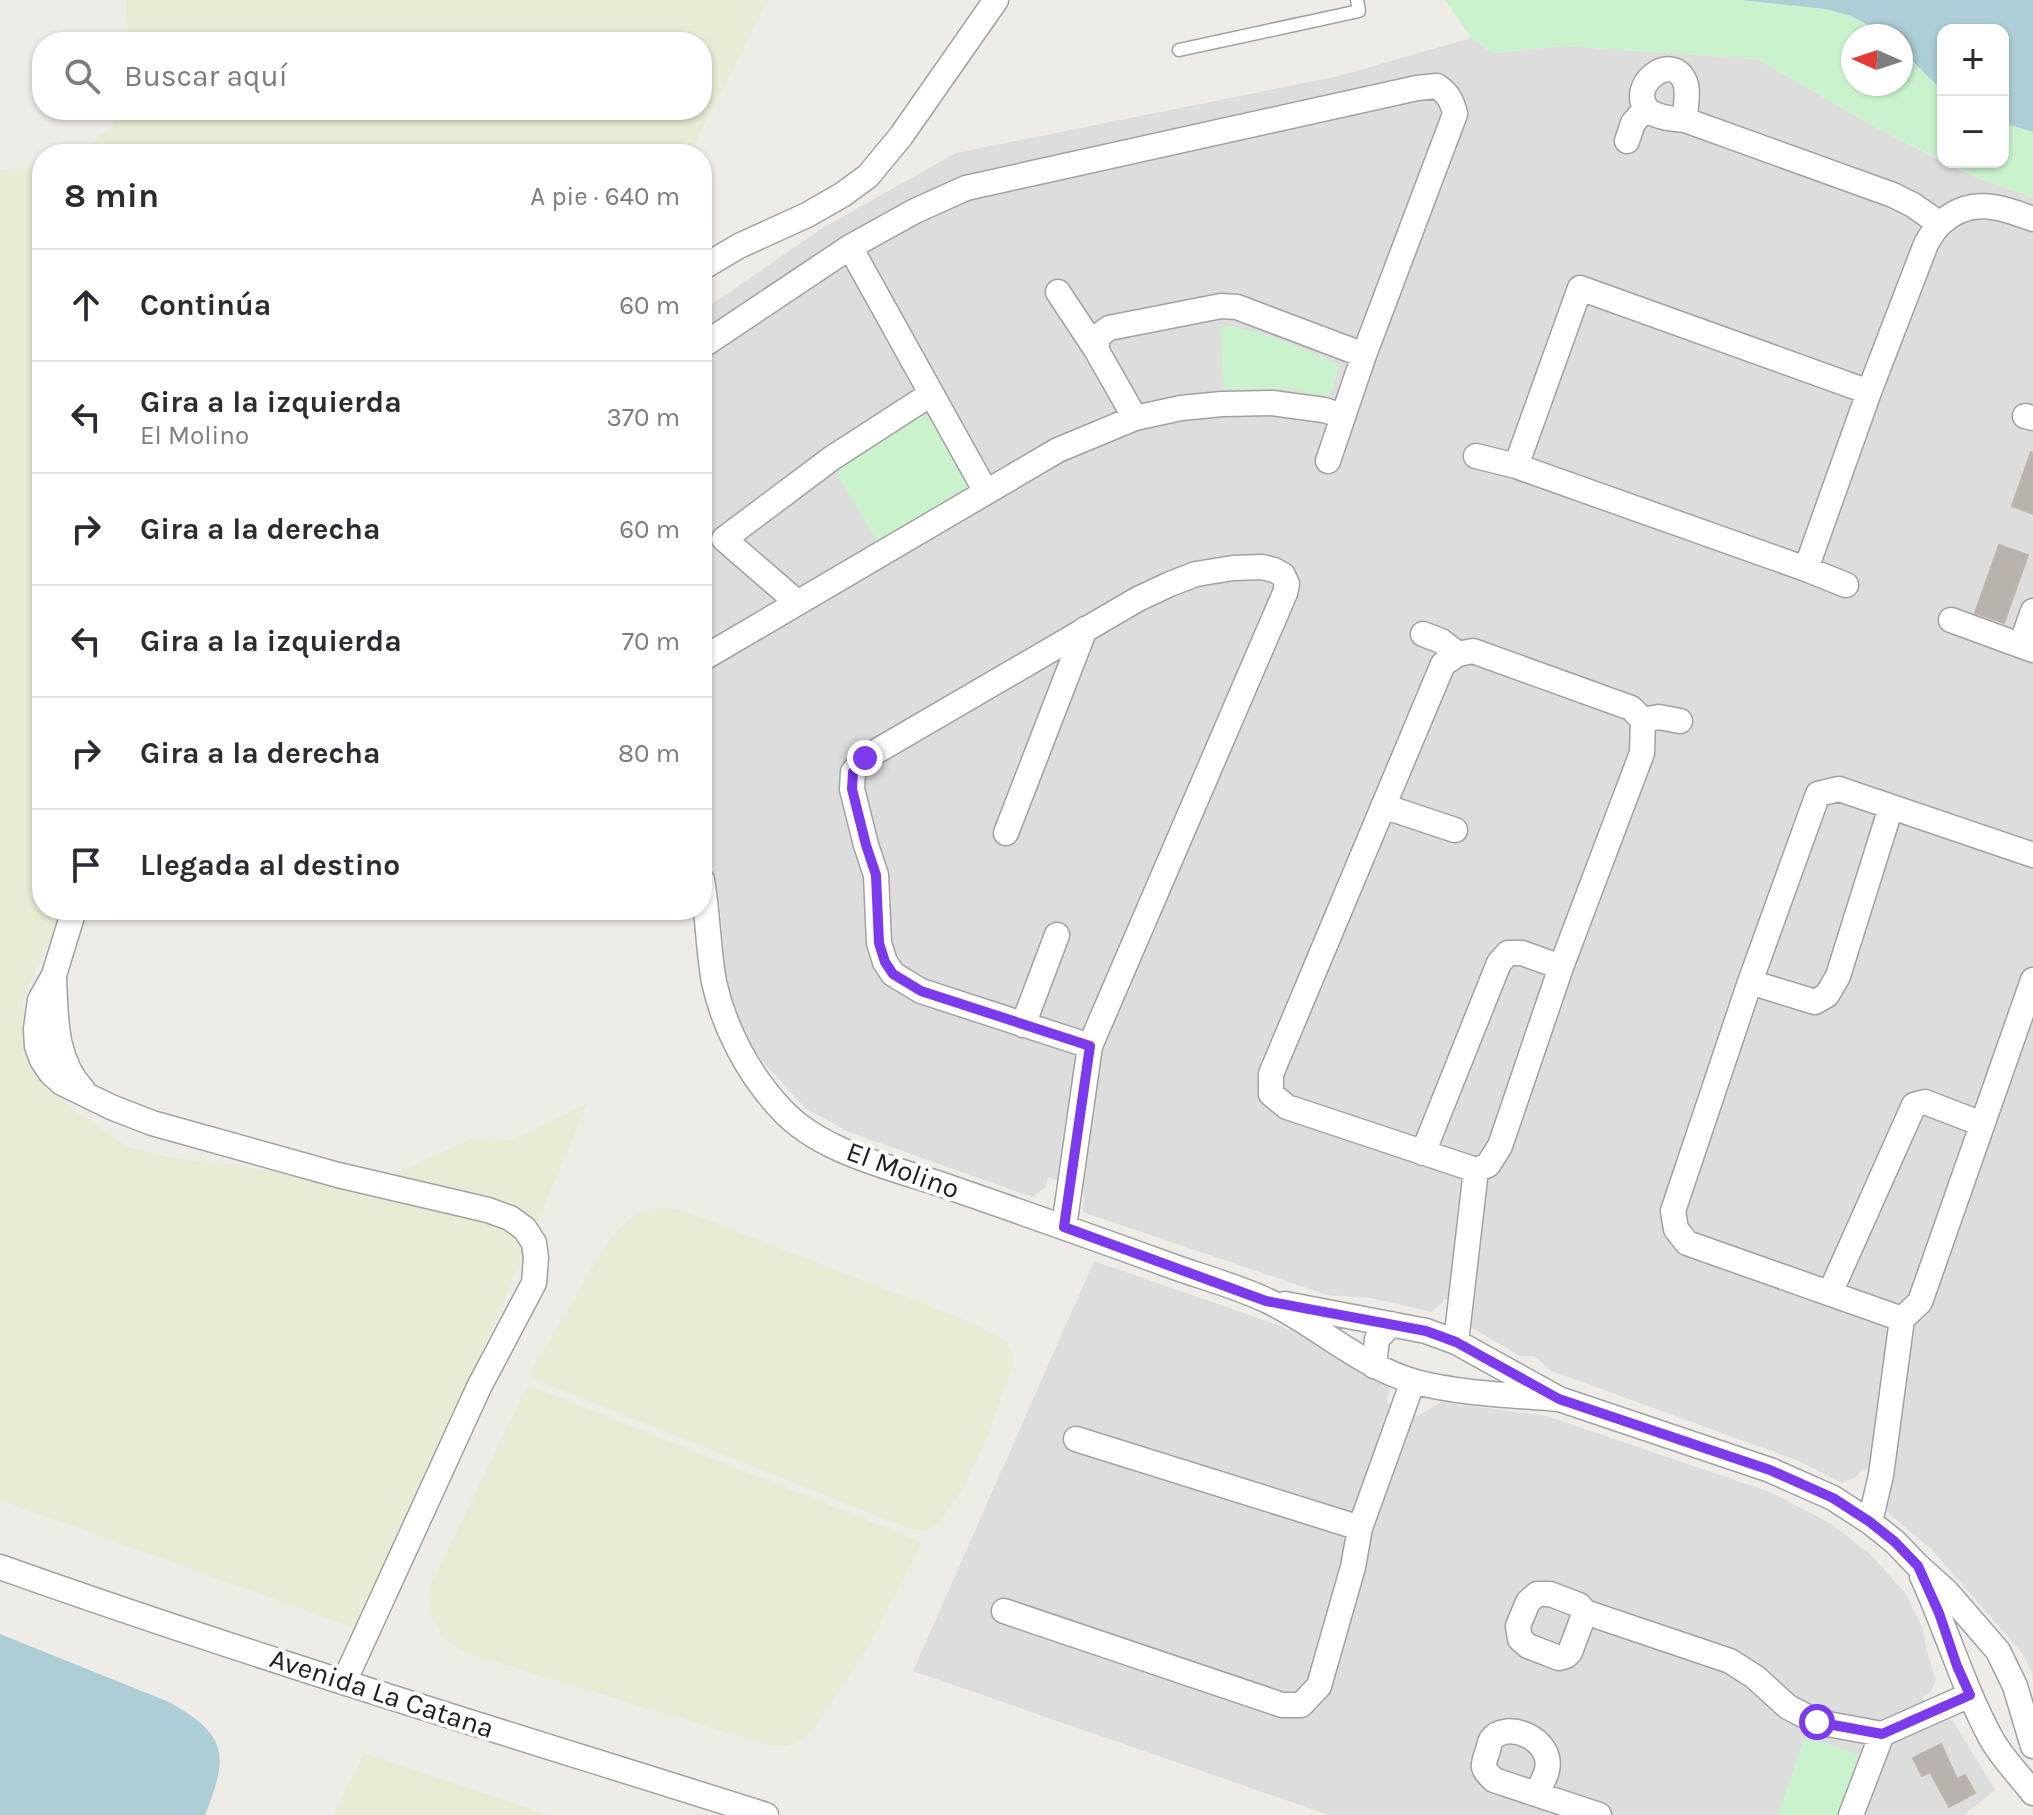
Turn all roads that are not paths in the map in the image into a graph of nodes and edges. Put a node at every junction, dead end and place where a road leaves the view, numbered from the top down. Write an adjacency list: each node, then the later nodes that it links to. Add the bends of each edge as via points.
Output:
1 (996, 0): 10 (street, via 868,176 807,215)
2 (1357, 0): 3 (lane, via 1359,11)
3 (1179, 50)
4 (1646, 108): 5 (street); 5 (street, via 1643,99 1651,76 1674,71 1686,85); 6 (street)
5 (1685, 120): 8 (street, via 1893,195)
6 (1627, 141)
7 (2033, 219): 8 (street, via 1977,205)
8 (1940, 224): 15 (street, via 1926,244)
9 (850, 247): 12 (street); 14 (street, via 966,188 1437,86 1453,101 1455,114); 16 (street)
10 (712, 262)
11 (1058, 292): 13 (street)
12 (712, 339)
13 (1097, 351): 14 (street, via 1097,337 1109,328 1221,306 1237,307); 18 (street)
14 (1364, 355): 17 (street)
15 (1869, 392): 21 (street, via 1580,288); 24 (street)
16 (931, 394): 22 (street); 23 (street)
17 (1343, 416): 18 (street, via 1272,403 1181,408); 20 (street)
18 (1135, 418): 22 (street, via 1058,450)
19 (1476, 456): 21 (street)
20 (1328, 461)
21 (1516, 466): 24 (street)
22 (986, 492): 26 (street)
23 (713, 543): 26 (street)
24 (1806, 569): 25 (street)
25 (1846, 585)
26 (798, 603): 32 (street)
27 (2033, 611): 31 (street)
28 (1951, 620): 31 (street)
29 (1085, 629): 39 (street); 47 (street, via 865,758 853,772 852,789 876,875 879,943 893,974 921,991); 48 (street, via 1196,574 1262,567 1283,575 1287,584)
30 (1423, 634): 33 (street)
31 (2027, 648)
32 (712, 653)
33 (1458, 654): 34 (street, via 1473,651 1631,708); 36 (street, via 1443,664)
34 (1643, 720): 35 (street); 44 (street, via 1642,753)
35 (1680, 721)
36 (1383, 806): 38 (street); 50 (street, via 1271,1074 1271,1094 1287,1107)
37 (1891, 807): 40 (street); 46 (street, via 1839,789 1818,794); 46 (street, via 1838,976 1827,995 1815,1002)
38 (1455, 830)
39 (1006, 833)
40 (2033, 855)
41 (71, 920): 71 (street, via 54,975 56,1025 67,1068 90,1098 242,1149 488,1210 510,1218 534,1243 534,1283 479,1387)
42 (708, 920): 52 (street, El Molino, via 723,1011 744,1059 792,1120 848,1153)
43 (1057, 935): 47 (street)
44 (1561, 967): 50 (street, via 1522,953 1508,953 1499,963); 51 (street, via 1500,1146 1488,1165)
45 (2033, 980): 49 (street)
46 (1750, 982): 53 (street, via 1673,1211 1676,1229 1687,1243)
47 (1023, 1025): 48 (street)
48 (1090, 1046): 52 (street)
49 (1982, 1124): 53 (street, via 1925,1102 1914,1105); 55 (street, via 1920,1302)
50 (1423, 1153): 51 (street)
51 (1476, 1170): 57 (street)
52 (1064, 1227): 54 (street, El Molino)
53 (1830, 1293): 55 (street)
54 (1266, 1301): 56 (street, El Molino); 58 (street, El Molino)
55 (1902, 1319): 63 (street)
56 (1391, 1324): 57 (street, El Molino); 58 (street, via 1377,1339)
57 (1462, 1345): 60 (street, via 1466,1376); 61 (street, El Molino)
58 (1374, 1366): 59 (street, El Molino)
59 (1413, 1381): 60 (street, El Molino); 64 (street)
60 (1456, 1390): 61 (street, El Molino)
61 (1559, 1399): 63 (street, El Molino, via 1770,1470 1833,1498)
62 (1076, 1439): 64 (street)
63 (1870, 1522): 65 (street, El Molino)
64 (1360, 1528): 67 (street, via 1319,1686 1301,1705 1282,1705)
65 (1918, 1566): 69 (street, El Molino); 70 (street, El Molino)
66 (0, 1567): 71 (street, Avenida La Catana)
67 (1004, 1611)
68 (1585, 1612): 73 (street, via 1730,1661 1788,1707 1817,1722)
69 (1998, 1651): 70 (street, via 1974,1651); 74 (street, El Molino)
70 (1957, 1666): 72 (street, El Molino)
71 (344, 1682): 78 (street, Avenida La Catana)
72 (1970, 1695): 73 (street); 75 (street, El Molino)
73 (1882, 1734): 80 (street)
74 (2030, 1735): 75 (street, El Molino)
75 (1993, 1742): 76 (street, El Molino)
76 (2033, 1793)
77 (1536, 1794): 79 (street)
78 (766, 1815)
79 (1599, 1815)
80 (1851, 1815)

